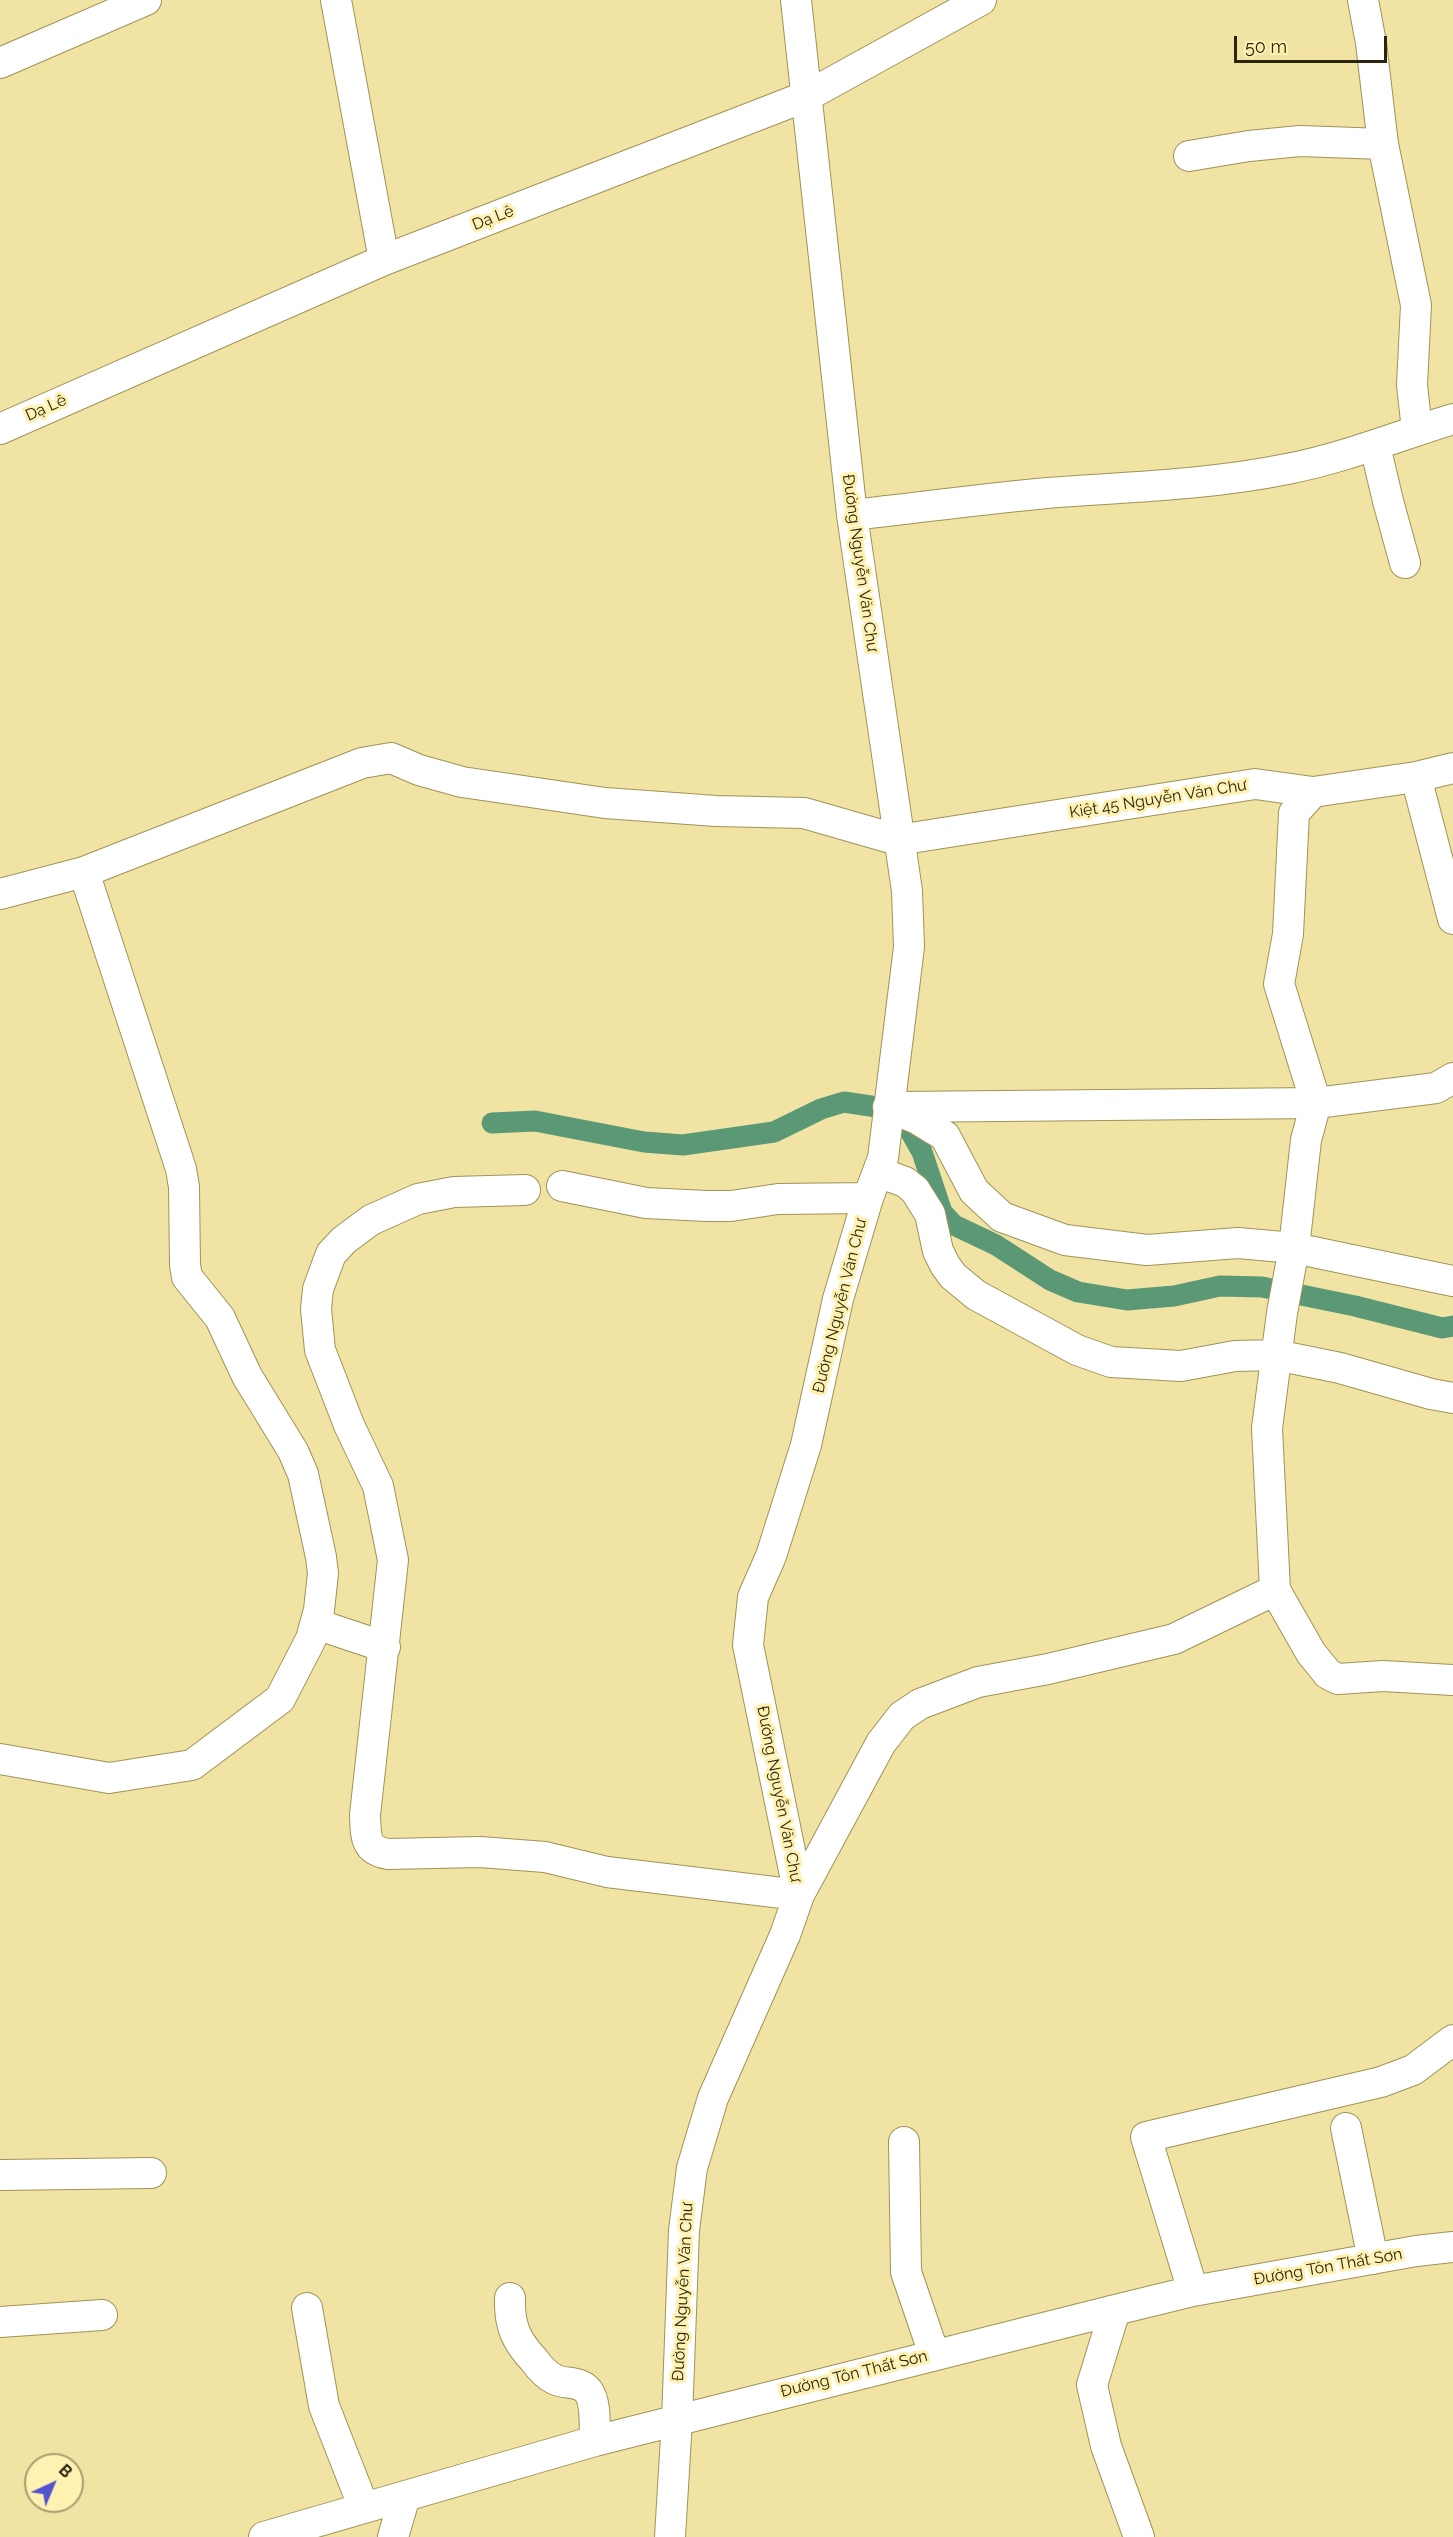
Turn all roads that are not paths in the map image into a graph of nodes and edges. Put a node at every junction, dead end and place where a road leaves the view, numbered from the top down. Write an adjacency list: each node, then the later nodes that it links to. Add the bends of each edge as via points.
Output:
1 (146, 0): 6 (street)
2 (336, 0): 10 (street)
3 (796, 0): 7 (street, Đường Nguyễn Văn Chư)
4 (981, 0): 7 (street, Dạ Lê)
5 (1363, 0): 8 (street)
6 (0, 63)
7 (807, 96): 10 (street, Dạ Lê); 15 (street, Đường Nguyễn Văn Chư)
8 (1383, 144): 9 (street, via 1300,141); 13 (street, via 1416,305 1412,384)
9 (1190, 156)
10 (384, 260): 12 (street, Dạ Lê)
11 (1453, 420): 13 (street)
12 (0, 429)
13 (1417, 430): 14 (street)
14 (1376, 446): 15 (street, via 1250,475); 16 (street)
15 (852, 515): 20 (street, Đường Nguyễn Văn Chư)
16 (1405, 563)
17 (1453, 768): 18 (street, Kiệt 45 Nguyễn Văn Chư)
18 (1416, 777): 19 (street, Kiệt 45 Nguyễn Văn Chư); 23 (street)
19 (1313, 792): 20 (street, Kiệt 45 Nguyễn Văn Chư, via 1255,784); 25 (street, via 1294,813 1288,934 1279,984)
20 (898, 840): 21 (street, via 804,813 605,803 462,782 391,758 362,763); 26 (street, Đường Nguyễn Văn Chư, via 909,946)
21 (84, 872): 22 (street); 35 (street, via 181,1169 187,1277 220,1318 247,1376 303,1474 321,1557)
22 (0, 894)
23 (1453, 919)
24 (1453, 1078): 25 (street, via 1436,1088)
25 (1316, 1103): 26 (street); 30 (street, via 1306,1140)
26 (888, 1115): 27 (street, Đường Nguyễn Văn Chư); 30 (street, via 917,1119 945,1136 974,1191 1002,1217 1065,1240 1148,1250 1238,1243)
27 (876, 1176): 28 (street, via 731,1206 646,1203); 32 (street, via 905,1182 924,1202 938,1251 952,1276 976,1295 1077,1350 1111,1362 1167,1366 1234,1356); 39 (street, Đường Nguyễn Văn Chư, via 838,1299 806,1445 771,1556 753,1597 749,1633 748,1644)
28 (562, 1186)
29 (525, 1190): 36 (street, via 454,1192 418,1199 371,1220 344,1240 331,1254 323,1273 316,1309 320,1350 378,1486 393,1560)
30 (1293, 1250): 31 (street); 32 (street)
31 (1453, 1281)
32 (1276, 1355): 33 (street); 34 (street, via 1267,1428)
33 (1453, 1398)
34 (1275, 1590): 37 (street, via 1311,1653 1328,1674 1338,1679 1383,1676); 39 (street, via 1174,1639 978,1682 920,1704 902,1716 881,1743)
35 (323, 1626): 36 (street); 38 (street, via 311,1639 280,1699 192,1765 109,1778)
36 (377, 1644): 39 (street, via 365,1815 369,1845 376,1852 480,1852 545,1857 607,1872)
37 (1453, 1680)
38 (0, 1760)
39 (800, 1895): 54 (street, Đường Nguyễn Văn Chư, via 713,2098 692,2168 684,2230)
40 (1453, 2040): 47 (street, via 1413,2070 1381,2082 1146,2137)
41 (1346, 2127): 46 (street)
42 (904, 2142): 53 (street, via 906,2272)
43 (151, 2173): 44 (street)
44 (0, 2175)
45 (1453, 2247): 46 (street, Đường Tôn Thất Sơn)
46 (1373, 2259): 47 (street, Đường Tôn Thất Sơn)
47 (1193, 2291): 50 (street, Đường Tôn Thất Sơn)
48 (510, 2298): 55 (street, via 512,2329 524,2349 554,2380 580,2385 589,2392)
49 (307, 2308): 57 (street, via 324,2406)
50 (1115, 2310): 53 (street, Đường Tôn Thất Sơn); 61 (street, via 1092,2385 1106,2446)
51 (102, 2315): 52 (street)
52 (0, 2322)
53 (934, 2354): 54 (street, Đường Tôn Thất Sơn)
54 (677, 2420): 55 (street, Đường Tôn Thất Sơn); 60 (street, Đường Nguyễn Văn Chư)
55 (594, 2441): 56 (street, Đường Tôn Thất Sơn)
56 (405, 2496): 57 (street, Đường Tôn Thất Sơn); 59 (street)
57 (364, 2508): 58 (street, Đường Tôn Thất Sơn)
58 (264, 2537)
59 (393, 2537)
60 (670, 2537)
61 (1139, 2537)

